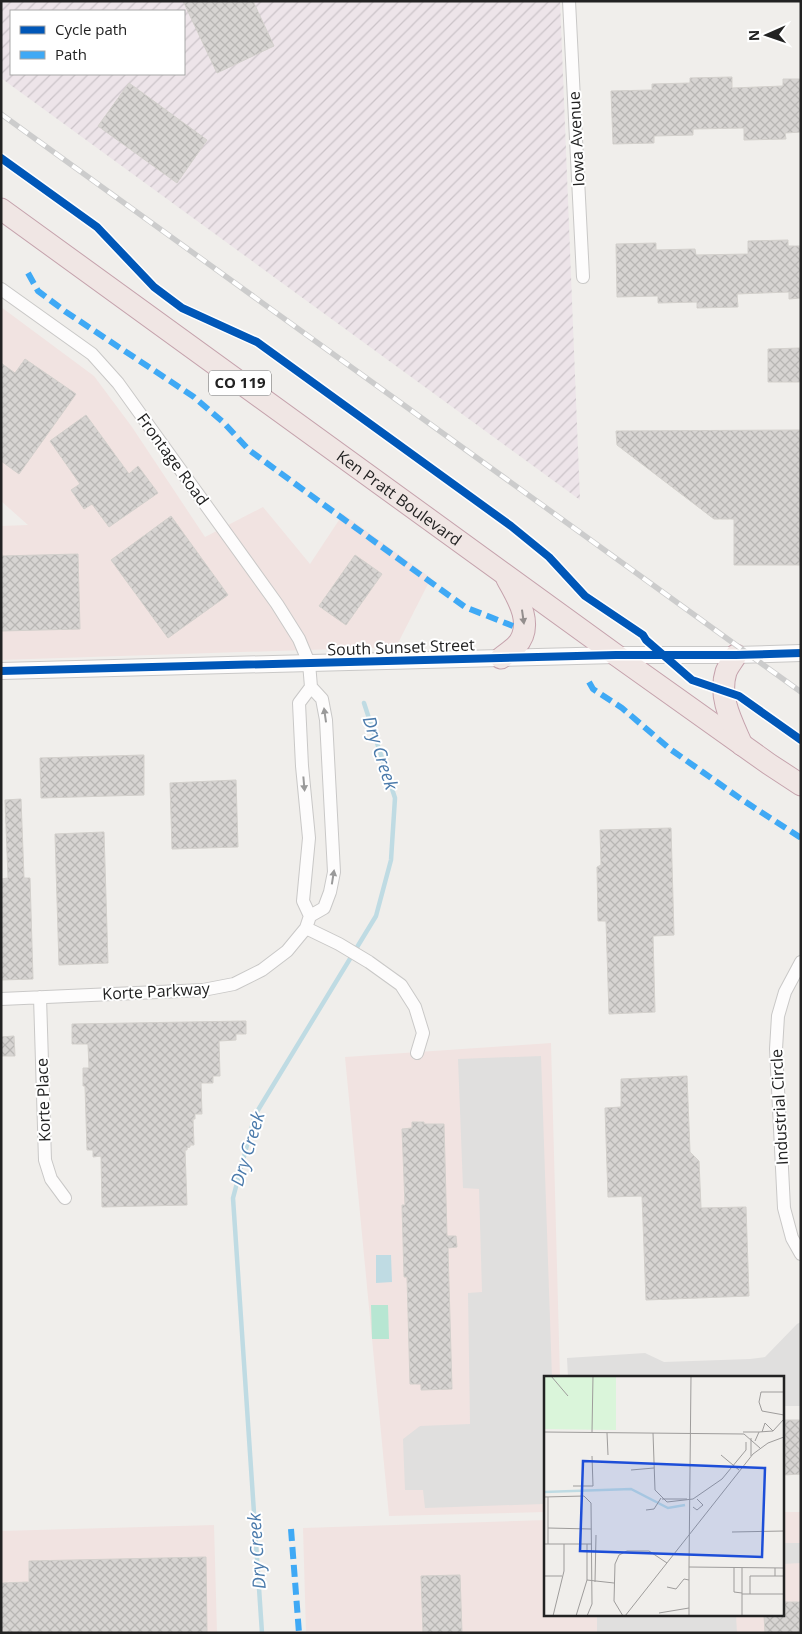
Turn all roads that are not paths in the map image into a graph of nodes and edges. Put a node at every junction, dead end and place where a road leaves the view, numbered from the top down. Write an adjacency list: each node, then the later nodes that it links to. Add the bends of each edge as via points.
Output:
1 (570, 1): 3 (street, Iowa Avenue)
2 (1, 209): 5 (highway, Ken Pratt Boulevard / CO 119)
3 (583, 277)
4 (1, 289): 10 (street, Frontage Road, via 92,354 118,382 277,604 299,639)
5 (503, 573): 7 (highway, Ken Pratt Boulevard / CO 119); 9 (highway, one-way to 9, via 518,599 524,616 524,632 518,645)
6 (771, 653): 8 (street, South Sunset Street, via 801,653)
7 (616, 655): 8 (street, South Sunset Street); 9 (street, South Sunset Street); 13 (highway, Ken Pratt Boulevard / CO 119)
8 (736, 655): 13 (highway, via 726,671 722,690)
9 (500, 658): 10 (street, South Sunset Street)
10 (309, 663): 11 (street, South Sunset Street); 12 (street, Korte Parkway)
11 (1, 671)
12 (311, 686): 15 (street, one-way to 15, via 299,703 309,838 303,901); 15 (street, Korte Parkway, one-way to 12, via 324,908 334,872 326,720 322,699)
13 (742, 745): 14 (highway, Ken Pratt Boulevard / CO 119)
14 (801, 785)
15 (308, 922): 17 (street, Korte Parkway, via 287,951 262,970 234,984 203,990); 19 (street, via 401,985 415,1008 423,1033)
16 (801, 962): 21 (street, Industrial Circle, via 778,1016 776,1049 784,1208 792,1238)
17 (40, 997): 18 (street, Korte Parkway); 20 (street, Korte Place, via 45,1160 51,1179)
18 (1, 999)
19 (417, 1053)
20 (65, 1198)
21 (801, 1254)

